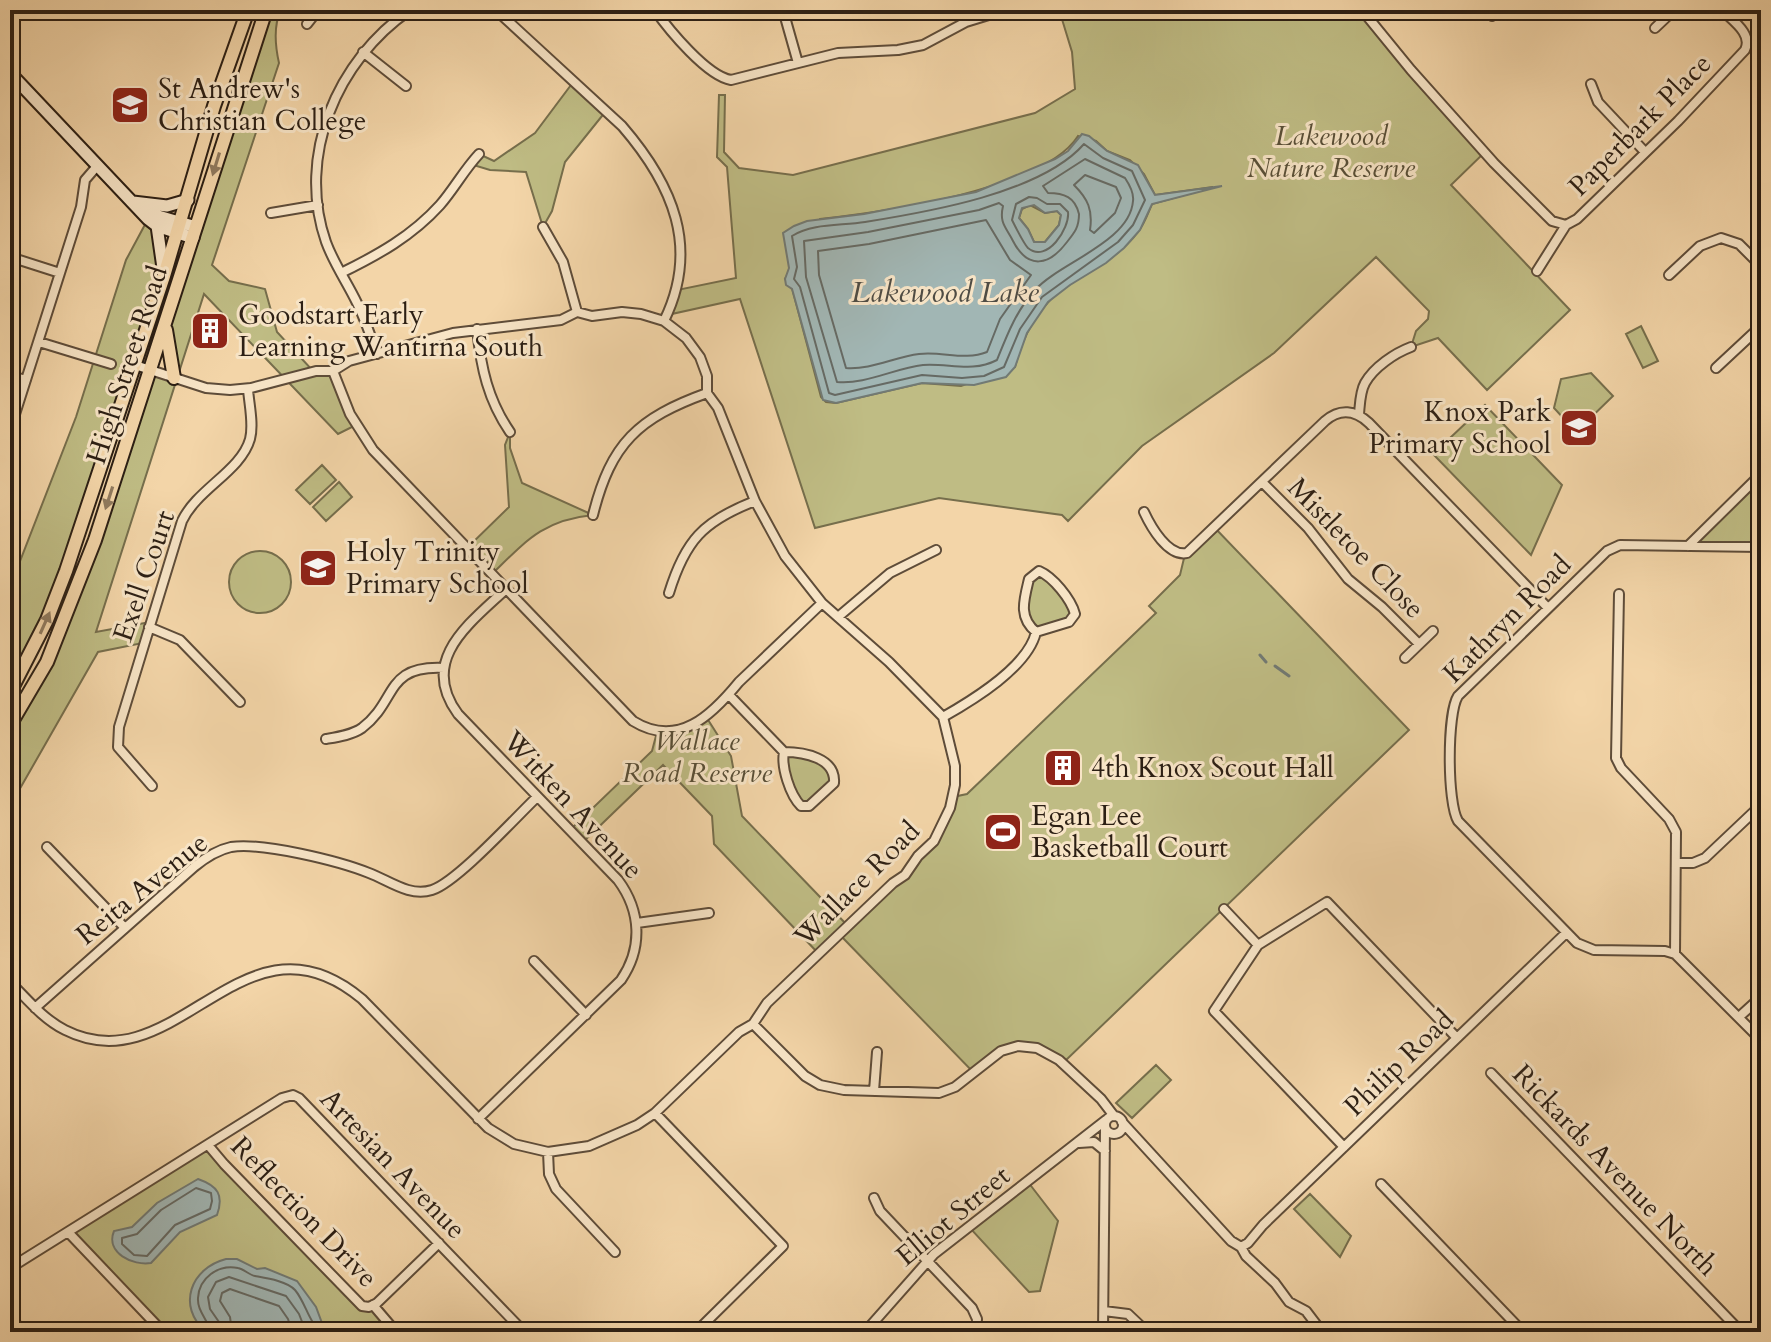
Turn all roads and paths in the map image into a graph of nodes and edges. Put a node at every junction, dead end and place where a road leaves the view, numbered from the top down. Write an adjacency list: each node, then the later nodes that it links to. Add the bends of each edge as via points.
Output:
1 (248, 10): 22 (main road, High Street Road)
2 (266, 10): 30 (main road, High Street Road, one-way to 30)
3 (318, 10): 12 (street)
4 (410, 10): 14 (street)
5 (496, 10): 40 (street, via 622,126 660,180 678,229 682,261 676,295)
6 (655, 10): 15 (street, via 684,45 724,79)
7 (783, 10): 15 (street)
8 (1005, 10): 15 (street, via 914,47 846,52)
9 (1362, 10): 26 (street, via 1514,184 1552,221)
10 (1674, 10): 13 (street, Paperbark Place)
11 (1722, 10): 19 (street, Paperbark Place, via 1746,35 1747,47)
12 (307, 24)
13 (1655, 28)
14 (363, 52): 18 (street); 23 (street, via 341,84 324,129)
15 (798, 63)
16 (10, 73): 21 (main road)
17 (1591, 84): 19 (street, via 1598,102)
18 (406, 86)
19 (1645, 152): 26 (street, Paperbark Place)
20 (479, 154): 35 (street, via 411,233)
21 (98, 165): 24 (main road); 34 (street, via 85,180)
22 (188, 200): 24 (main road); 29 (main road, High Street Road)
23 (318, 205): 25 (street); 35 (street, via 324,237)
24 (137, 207): 27 (main road); 29 (main road)
25 (271, 213)
26 (1566, 225): 33 (street, Paperbark Place)
27 (157, 226): 29 (main road); 37 (main road)
28 (543, 227): 39 (street, via 563,262)
29 (179, 228): 30 (main road); 37 (main road, High Street Road)
30 (195, 232): 41 (main road, High Street Road)
31 (10, 257): 34 (street)
32 (1761, 266): 36 (street, via 1739,244 1721,238 1700,246)
33 (1537, 271)
34 (60, 273): 44 (street)
35 (341, 273): 46 (street)
36 (1669, 275)
37 (164, 276): 48 (main road, High Street Road)
38 (1761, 298): 42 (street)
39 (577, 312): 40 (street, via 631,312); 43 (street, via 561,320)
40 (664, 321): 56 (street, via 694,348 707,376)
41 (166, 326): 50 (main road, High Street Road); 53 (main road)
42 (1761, 328): 49 (street)
43 (477, 329): 46 (street); 59 (street, via 487,388)
44 (39, 342): 47 (street); 54 (street)
45 (1411, 347): 57 (street, via 1392,356 1368,379)
46 (377, 354): 51 (street)
47 (111, 364)
48 (135, 365): 50 (street); 80 (main road, High Street Road, one-way to 48, via 60,589)
49 (1716, 368)
50 (151, 370): 53 (street); 84 (main road, High Street Road, one-way to 84, via 70,607 47,662)
51 (333, 371): 55 (street); 68 (street, via 350,414 373,450)
52 (10, 376): 54 (street)
53 (174, 378): 55 (street, via 214,389)
54 (26, 380): 58 (street)
55 (248, 389): 74 (street, Exell Court, via 249,442 186,513)
56 (707, 393): 62 (street); 64 (street, via 660,412 631,436 609,466)
57 (1359, 414): 61 (street, via 1331,416); 72 (street)
58 (10, 430)
59 (510, 432)
60 (1760, 475): 65 (street)
61 (1262, 482): 63 (street, via 1185,554 1174,551 1152,529); 77 (street, Mistletoe Close, via 1348,579)
62 (755, 501): 69 (street, via 715,519 697,535); 71 (street, via 785,556)
63 (1144, 512)
64 (593, 515)
65 (1688, 546): 66 (street, Kathryn Road); 72 (street, Kathryn Road, via 1614,547)
66 (1761, 547)
67 (936, 550): 73 (street, via 880,580)
68 (506, 589): 79 (street, via 456,639); 81 (street, via 646,729 684,729)
69 (669, 593)
70 (1619, 594): 91 (street, via 1616,758 1672,824)
71 (822, 603): 73 (street); 81 (street)
72 (1548, 608): 96 (street, Kathryn Road, via 1455,700 1451,798 1458,821)
73 (838, 617): 83 (street)
74 (149, 627): 82 (street, via 180,640); 87 (street, Exell Court, via 117,740 120,751)
75 (1433, 631): 77 (street, Mistletoe Close)
76 (1036, 632): 76 (street, via 1023,609 1029,579 1039,571 1075,614 1069,622); 83 (street, via 1028,651 999,679)
77 (1419, 644): 78 (street, Mistletoe Close)
78 (1405, 658)
79 (444, 668): 85 (street, via 406,674 364,727); 88 (street, Witken Avenue, via 454,708)
80 (10, 692)
81 (730, 696): 86 (street)
82 (240, 702)
83 (943, 717): 105 (street, Wallace Road, via 955,778 941,831 908,872 767,1003)
84 (10, 725)
85 (326, 739)
86 (784, 752): 86 (street, via 818,757 833,773 834,783 809,806 795,800)
87 (152, 786)
88 (537, 797): 94 (street, Witken Avenue, via 618,880); 95 (street, Reita Avenue, via 455,876 433,890 409,891 330,861 259,847 230,847 203,860)
89 (1761, 805): 91 (street, via 1705,858)
90 (47, 847): 95 (street)
91 (1677, 863): 98 (street)
92 (1224, 909): 97 (street)
93 (709, 913): 94 (street)
94 (637, 923): 103 (street, Witken Avenue, via 627,971)
95 (125, 928): 102 (street, Reita Avenue)
96 (1566, 933): 98 (street, Kathryn Road, via 1589,949); 106 (street, Philip Road)
97 (1258, 945): 106 (street, via 1327,902); 117 (street, via 1214,1011)
98 (1675, 954): 104 (street)
99 (534, 961): 103 (street)
100 (10, 982): 102 (street, Wallace Road)
101 (1761, 997): 104 (street)
102 (35, 1008): 112 (street, Wallace Road, via 72,1034 124,1041 156,1031 247,977 277,970 317,974 362,999)
103 (586, 1015): 112 (street, Witken Avenue)
104 (1739, 1017): 107 (street)
105 (753, 1024): 110 (street, via 812,1081 835,1089); 111 (street, Wallace Road)
106 (1457, 1038): 117 (street, Philip Road)
107 (1761, 1040)
108 (877, 1052): 110 (street)
109 (1491, 1073): 142 (street, Rickards Avenue North)
110 (874, 1091): 113 (street, via 947,1090 992,1056 1031,1046 1049,1053 1090,1091)
111 (655, 1113): 119 (street, Wallace Road, via 620,1134 578,1149); 135 (street, via 783,1246)
112 (478, 1119): 119 (street, Wallace Road, via 514,1144)
113 (1110, 1125): 114 (street, Elliot Street); 115 (street); 115 (street, via 1123,1127 1122,1122); 118 (street)
114 (1078, 1143): 118 (street, via 1096,1143); 126 (street, Elliot Street)
115 (1140, 1143): 124 (street, via 1231,1241)
116 (208, 1145): 122 (street, Artesian Avenue); 123 (street, Artesian Avenue, via 282,1098 296,1096); 128 (street, Reflection Drive, via 355,1300 365,1307)
117 (1344, 1147): 124 (street, Philip Road)
118 (1106, 1150): 129 (street)
119 (548, 1152): 125 (street, via 556,1189)
120 (1381, 1184): 141 (street)
121 (874, 1198): 126 (street)
122 (68, 1232): 127 (street, Artesian Avenue); 132 (street)
123 (439, 1243): 128 (street, Reflection Drive); 134 (street, Artesian Avenue)
124 (1243, 1244): 140 (street, via 1248,1258)
125 (615, 1252)
126 (927, 1261): 136 (street, Elliot Street); 137 (street, via 972,1308)
127 (10, 1268)
128 (373, 1305): 133 (street)
129 (1104, 1311): 138 (street); 139 (street, via 1128,1314)
130 (10, 1318): 131 (street)
131 (18, 1330)
132 (163, 1332)
133 (396, 1332)
134 (524, 1332)
135 (696, 1332)
136 (865, 1332)
137 (976, 1332)
138 (1103, 1332)
139 (1147, 1332)
140 (1322, 1332)
141 (1523, 1332)
142 (1741, 1332)

